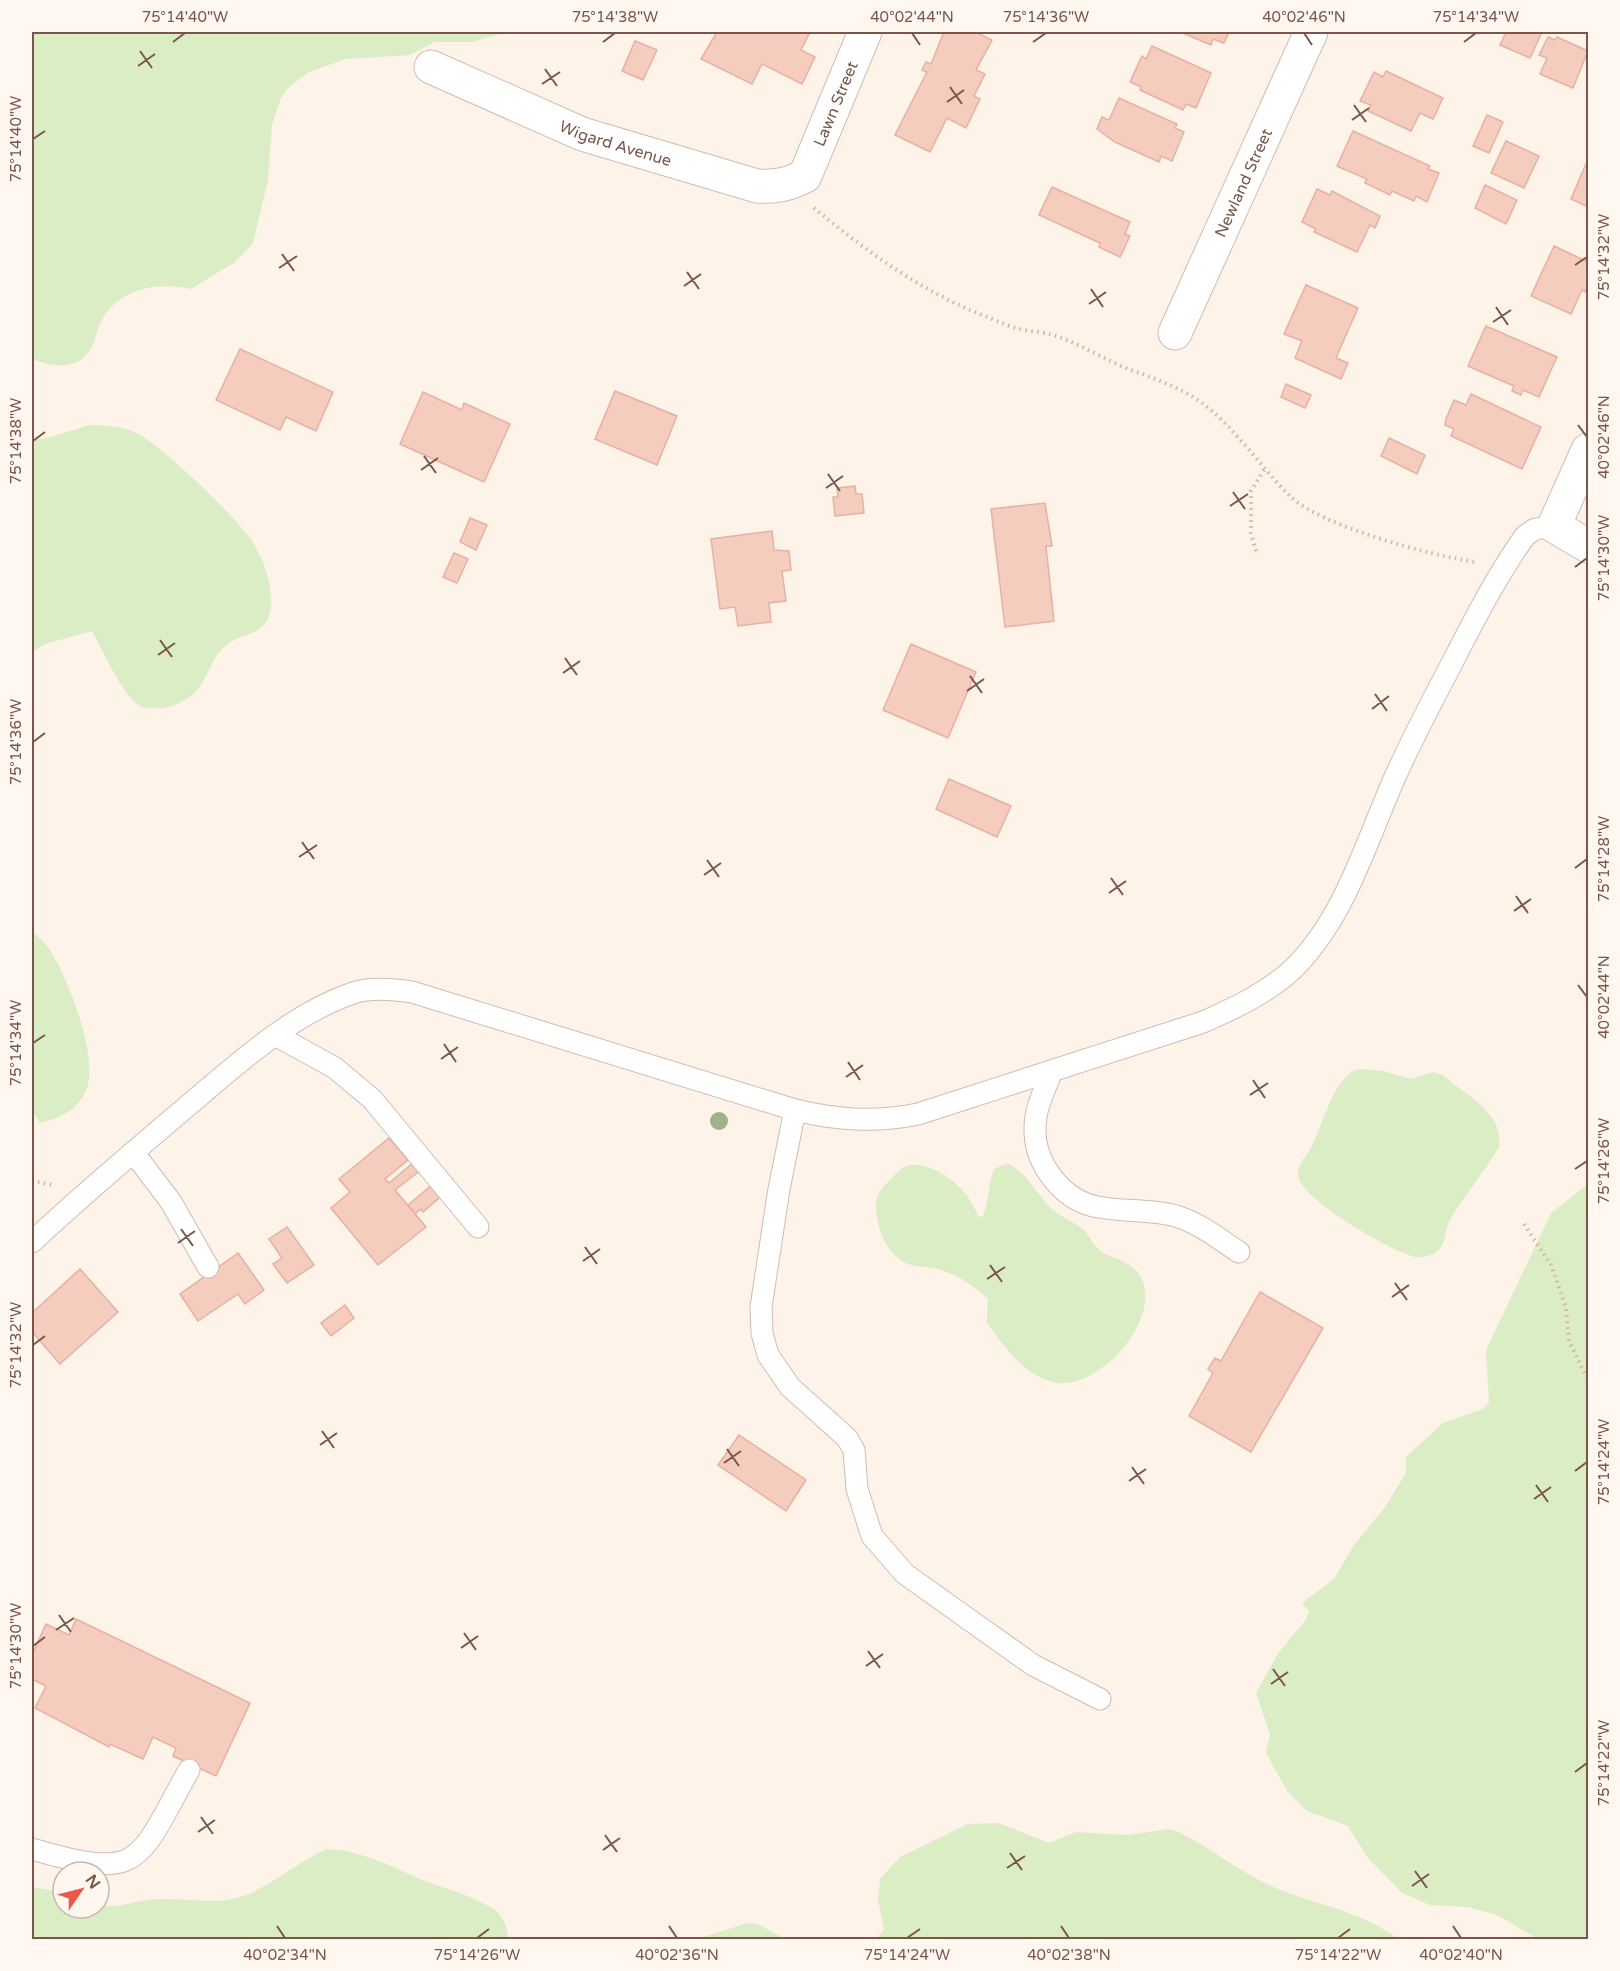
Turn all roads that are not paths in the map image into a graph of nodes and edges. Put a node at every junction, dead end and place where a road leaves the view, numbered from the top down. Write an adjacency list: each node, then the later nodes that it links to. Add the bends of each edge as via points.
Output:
1 (865, 32): 4 (street, Lawn Street)
2 (1311, 32): 5 (street, Newland Street)
3 (431, 67): 4 (street, Wigard Avenue, via 531,113 633,151 757,186 791,184)
4 (806, 189)
5 (1175, 333)
6 (1588, 450): 7 (street)
7 (1554, 526): 8 (street); 10 (lane, via 1535,529 1525,536 1480,609 1414,739 1347,890 1328,924 1293,969 1259,994 1203,1022)
8 (1588, 546)
9 (277, 1036): 11 (lane, via 355,992 403,991); 12 (lane); 13 (lane, via 335,1068 372,1099)
10 (1052, 1071): 11 (lane, via 888,1120 856,1121); 15 (lane, via 1035,1127 1038,1149 1061,1188 1098,1207 1174,1216)
11 (795, 1110): 17 (lane, via 760,1307 768,1355 790,1387 847,1438 854,1450 857,1489 872,1536 905,1574 1033,1665)
12 (133, 1152): 14 (lane); 16 (lane, via 171,1202)
13 (478, 1227)
14 (32, 1242)
15 (1239, 1252)
16 (208, 1267)
17 (1100, 1699)
18 (189, 1770): 19 (lane, via 147,1844 130,1860 94,1865)
19 (32, 1849)

